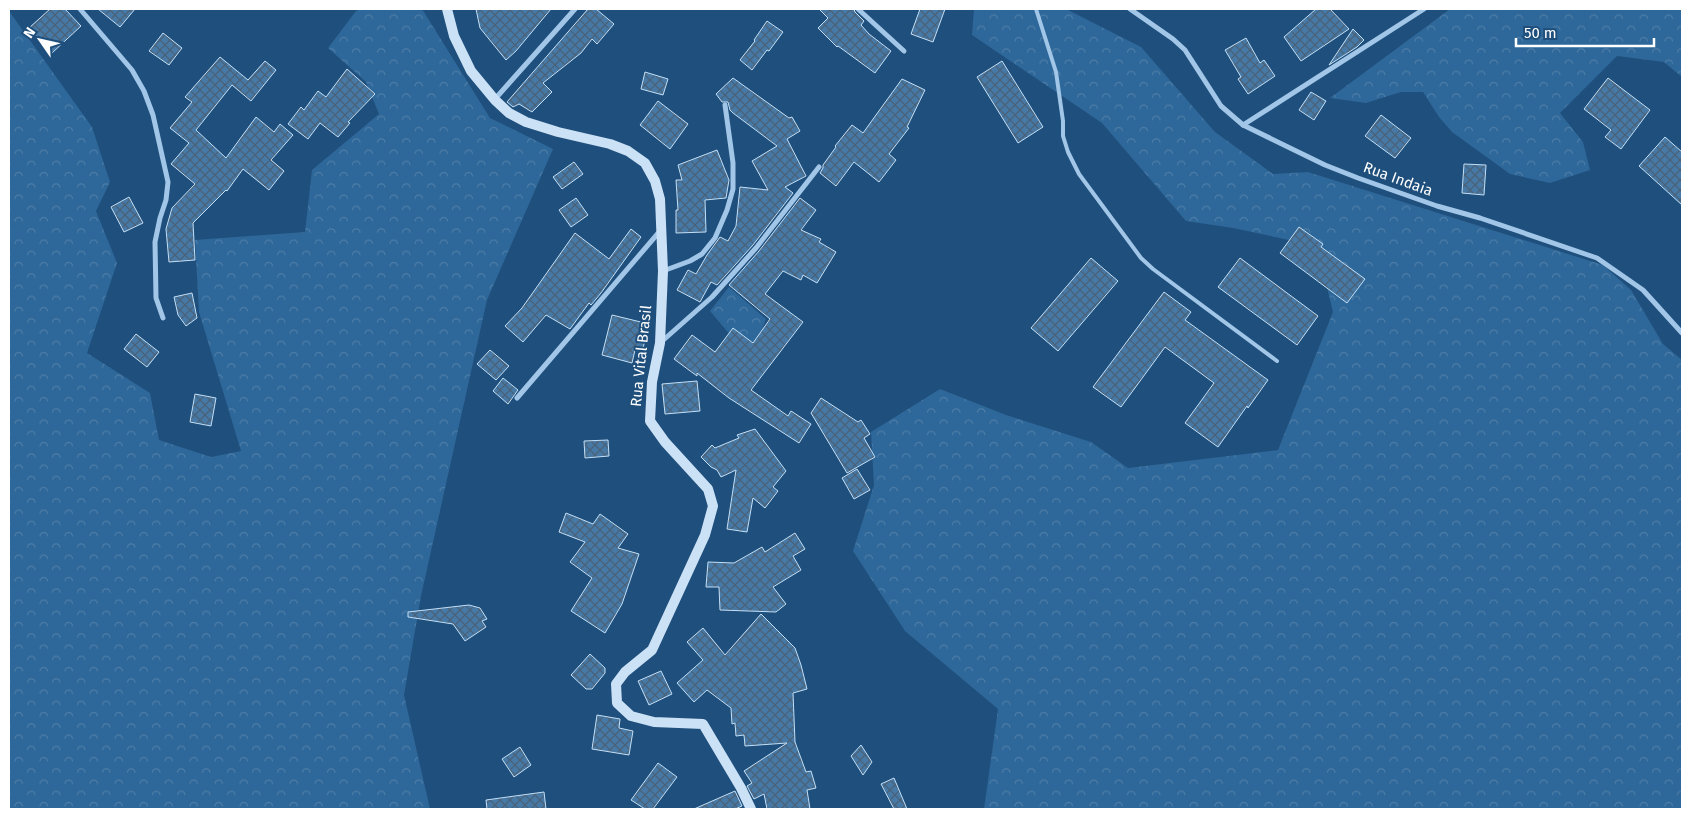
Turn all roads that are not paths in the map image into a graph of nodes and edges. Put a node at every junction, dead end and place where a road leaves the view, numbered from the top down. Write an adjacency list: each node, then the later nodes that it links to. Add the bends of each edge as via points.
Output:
1 (80, 9): 15 (street, via 132,70 153,115 168,182 156,242 156,298)
2 (447, 9): 9 (street, Rua Vital Brasil, via 454,36 471,71)
3 (575, 9): 9 (street)
4 (858, 9): 8 (street)
5 (1036, 9): 18 (lane, via 1056,72 1062,136 1080,174 1141,258)
6 (1130, 9): 11 (street, Rua Indaia, via 1185,50 1221,106)
7 (1424, 9): 11 (street)
8 (904, 51)
9 (495, 100): 13 (street, Rua Vital Brasil, via 526,122 610,144 628,151 645,164 660,199)
10 (724, 105): 14 (street, via 733,162 733,189 726,210 715,238 702,254)
11 (1243, 125): 16 (street, Rua Indaia, via 1358,178 1596,258 1643,290)
12 (819, 167): 17 (street, via 719,290)
13 (662, 229): 14 (street, Rua Vital Brasil); 19 (street)
14 (663, 271): 17 (street, Rua Vital Brasil)
15 (163, 318)
16 (1682, 333)
17 (660, 343): 20 (street, Rua Vital Brasil, via 652,382 650,421 708,489 713,506 705,535 652,650 625,672 616,684 617,703 631,716 654,722 703,724)
18 (1277, 361)
19 (518, 398)
20 (750, 809)

